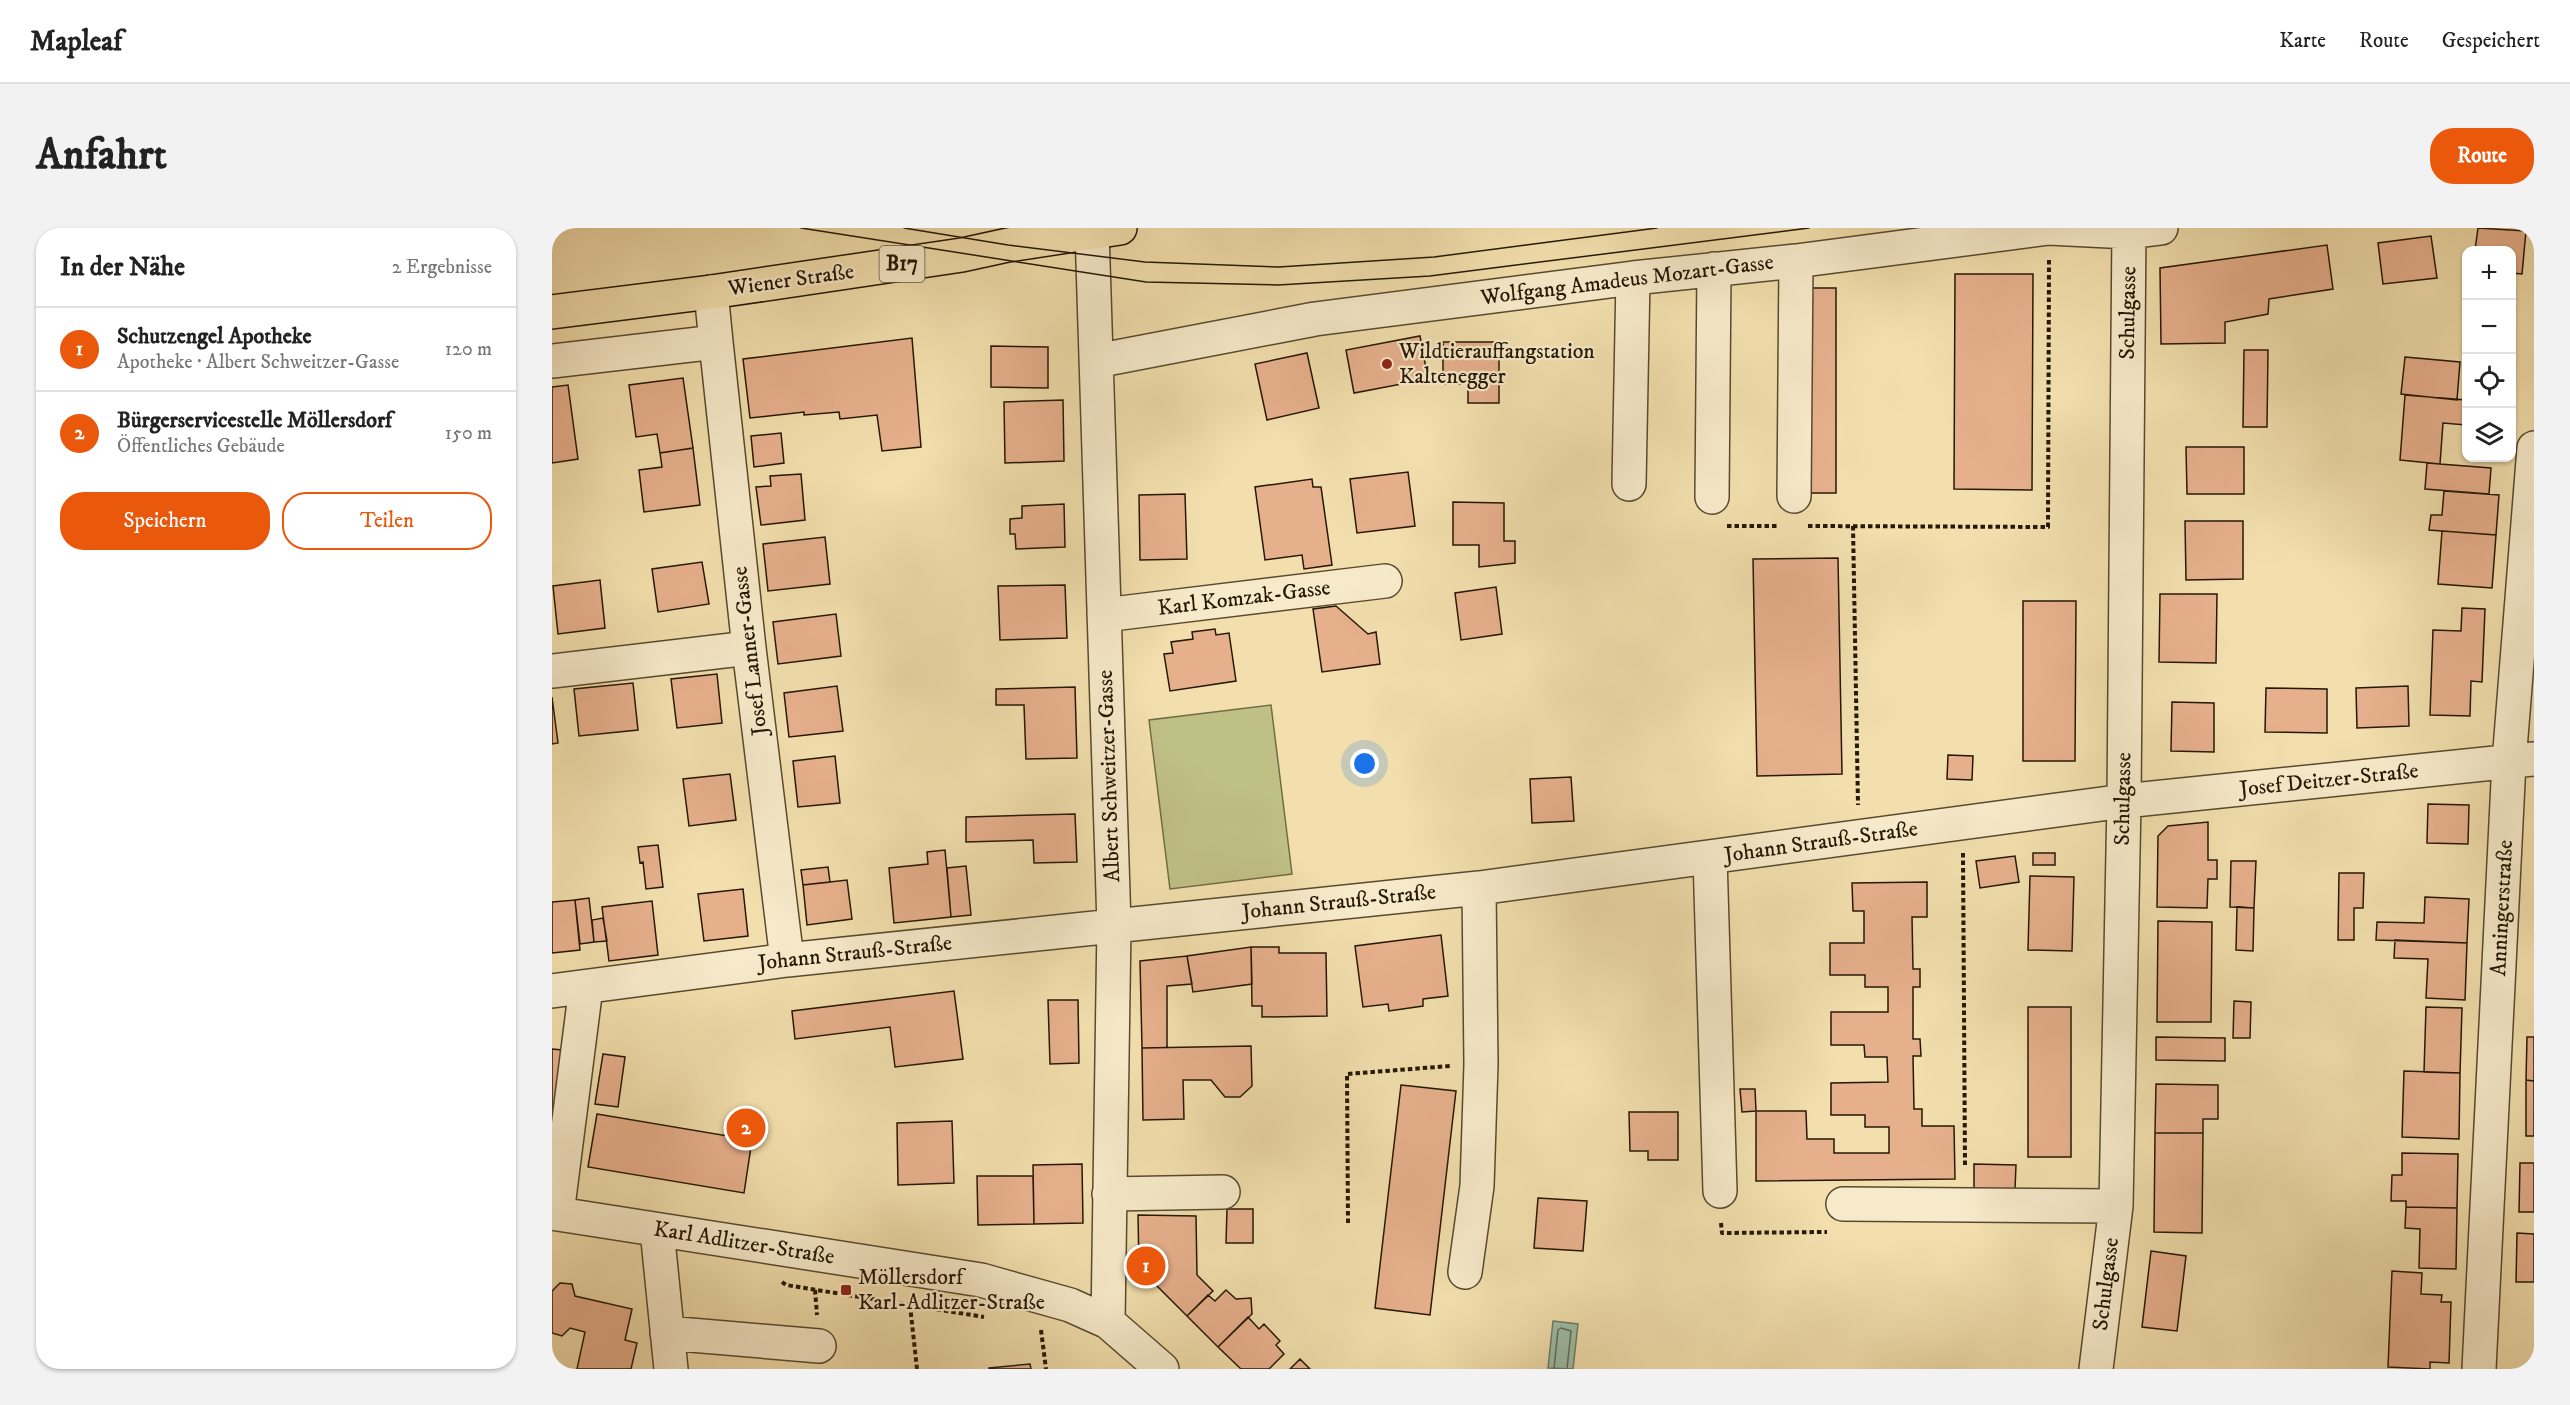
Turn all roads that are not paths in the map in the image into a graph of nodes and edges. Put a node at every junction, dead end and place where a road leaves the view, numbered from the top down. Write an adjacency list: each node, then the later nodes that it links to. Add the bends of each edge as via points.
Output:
1 (2049, 228): 4 (street, Wolfgang Amadeus Mozart-Gasse); 5 (street, Wolfgang Amadeus Mozart-Gasse)
2 (2161, 228): 4 (street, Wolfgang Amadeus Mozart-Gasse)
3 (1106, 230): 8 (main road, Wiener Straße / B17); 12 (street, Albert Schweitzer-Gasse)
4 (2129, 230): 22 (street, Schulgasse)
5 (1796, 261): 6 (street, Wolfgang Amadeus Mozart-Gasse); 16 (street)
6 (1714, 269): 7 (street, Wolfgang Amadeus Mozart-Gasse); 15 (street)
7 (1633, 278): 12 (street, Wolfgang Amadeus Mozart-Gasse, via 1315,319); 14 (street)
8 (711, 292): 9 (main road, Wiener Straße / B17); 10 (street, Wiener Straße)
9 (552, 312)
10 (716, 342): 11 (street); 19 (street, Josef Lanner-Gasse)
11 (552, 361)
12 (1095, 361): 18 (street, Albert Schweitzer-Gasse)
13 (2534, 448): 21 (street, Anningerstraße)
14 (1629, 484)
15 (1712, 497)
16 (1792, 516)
17 (1385, 580): 18 (street, Karl Komzak-Gasse)
18 (1104, 615): 25 (street, Albert Schweitzer-Gasse)
19 (748, 648): 20 (street); 26 (street, Josef Lanner-Gasse)
20 (552, 672)
21 (2521, 760): 22 (street, Josef Deitzer-Straße); 43 (street, Anningerstraße)
22 (2124, 801): 23 (street, Johann Strauß-Straße); 33 (street, Schulgasse)
23 (1710, 857): 24 (street, Johann Strauß-Straße); 29 (street)
24 (1479, 888): 25 (street, Johann Strauß-Straße); 36 (street, via 1478,1186)
25 (1114, 925): 26 (street, Johann Strauß-Straße); 31 (street, Albert Schweitzer-Gasse)
26 (786, 960): 27 (street, Johann Strauß-Straße)
27 (586, 987): 28 (street, Johann Strauß-Straße); 34 (street)
28 (552, 991)
29 (1719, 1191)
30 (1223, 1192): 31 (street)
31 (1109, 1194): 37 (street, Albert Schweitzer-Gasse)
32 (1843, 1204): 33 (street)
33 (2116, 1206): 42 (street, Schulgasse)
34 (555, 1214): 35 (street, Karl Adlitzer-Straße)
35 (657, 1230): 37 (street, Karl Adlitzer-Straße, via 981,1280 1070,1305); 38 (street)
36 (1465, 1272)
37 (1108, 1322): 41 (street, Karl Adlitzer-Straße)
38 (667, 1333): 39 (street); 40 (street)
39 (819, 1346)
40 (671, 1369)
41 (1162, 1369)
42 (2096, 1369)
43 (2479, 1369)

